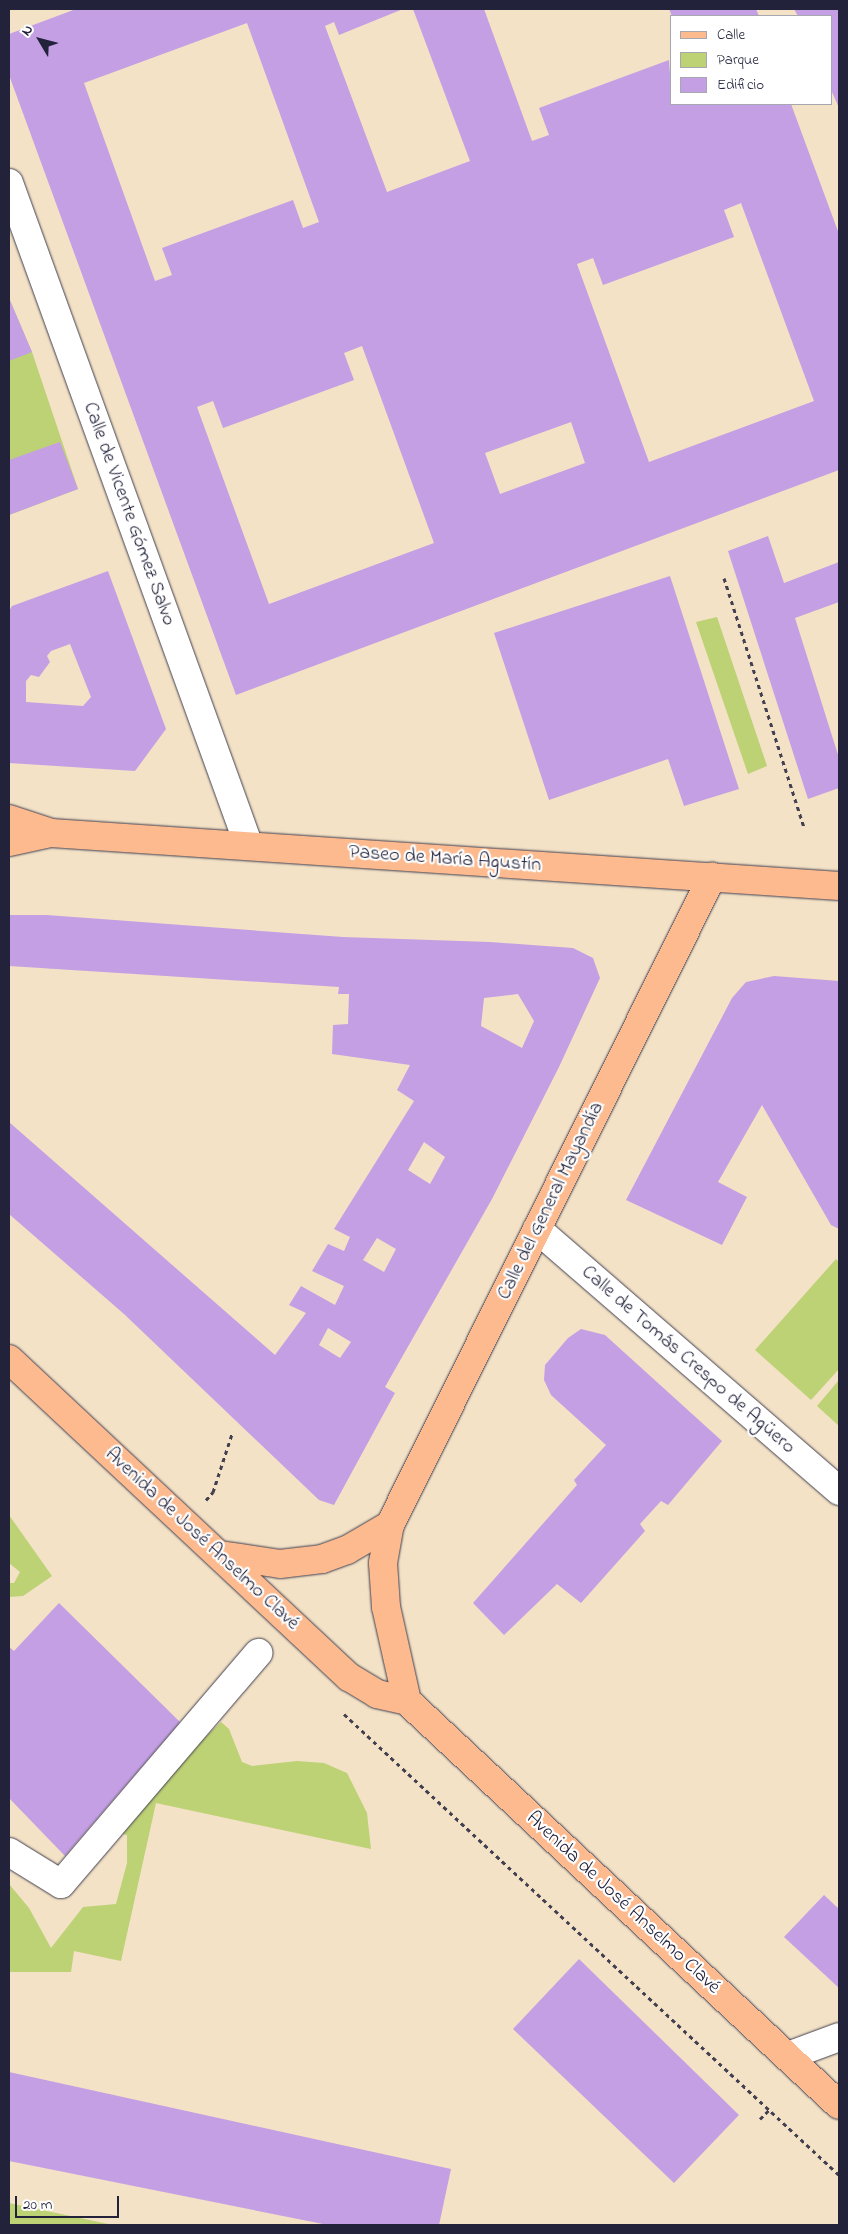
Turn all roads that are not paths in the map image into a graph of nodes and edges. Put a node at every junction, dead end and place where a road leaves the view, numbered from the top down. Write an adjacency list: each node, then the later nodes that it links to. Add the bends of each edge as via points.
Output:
1 (9, 183): 5 (street, Calle de Vicente Gómez Salvo)
2 (9, 819): 3 (main road, Paseo de María Agustín)
3 (51, 833): 4 (main road, Paseo de María Agustín); 5 (main road, Paseo de María Agustín)
4 (9, 842)
5 (249, 846): 6 (main road, Paseo de María Agustín)
6 (712, 877): 7 (main road, Paseo de María Agustín); 8 (main road, Calle del General Mayandía)
7 (839, 886)
8 (537, 1229): 10 (street, Calle de Tomás Crespo de Agüero); 11 (main road, Calle del General Mayandía)
9 (12, 1367): 12 (main road, Avenida de José Anselmo Clavé)
10 (839, 1491)
11 (390, 1525): 12 (main road, via 353,1547 322,1559 280,1564); 14 (main road, via 383,1563 386,1607)
12 (220, 1555): 14 (main road, Avenida de José Anselmo Clavé, via 349,1677 377,1694)
13 (258, 1653): 15 (street, via 61,1884)
14 (407, 1701): 17 (main road, Avenida de José Anselmo Clavé)
15 (9, 1852)
16 (839, 2037): 17 (street)
17 (788, 2056): 18 (main road, Avenida de José Anselmo Clavé)
18 (839, 2105)

